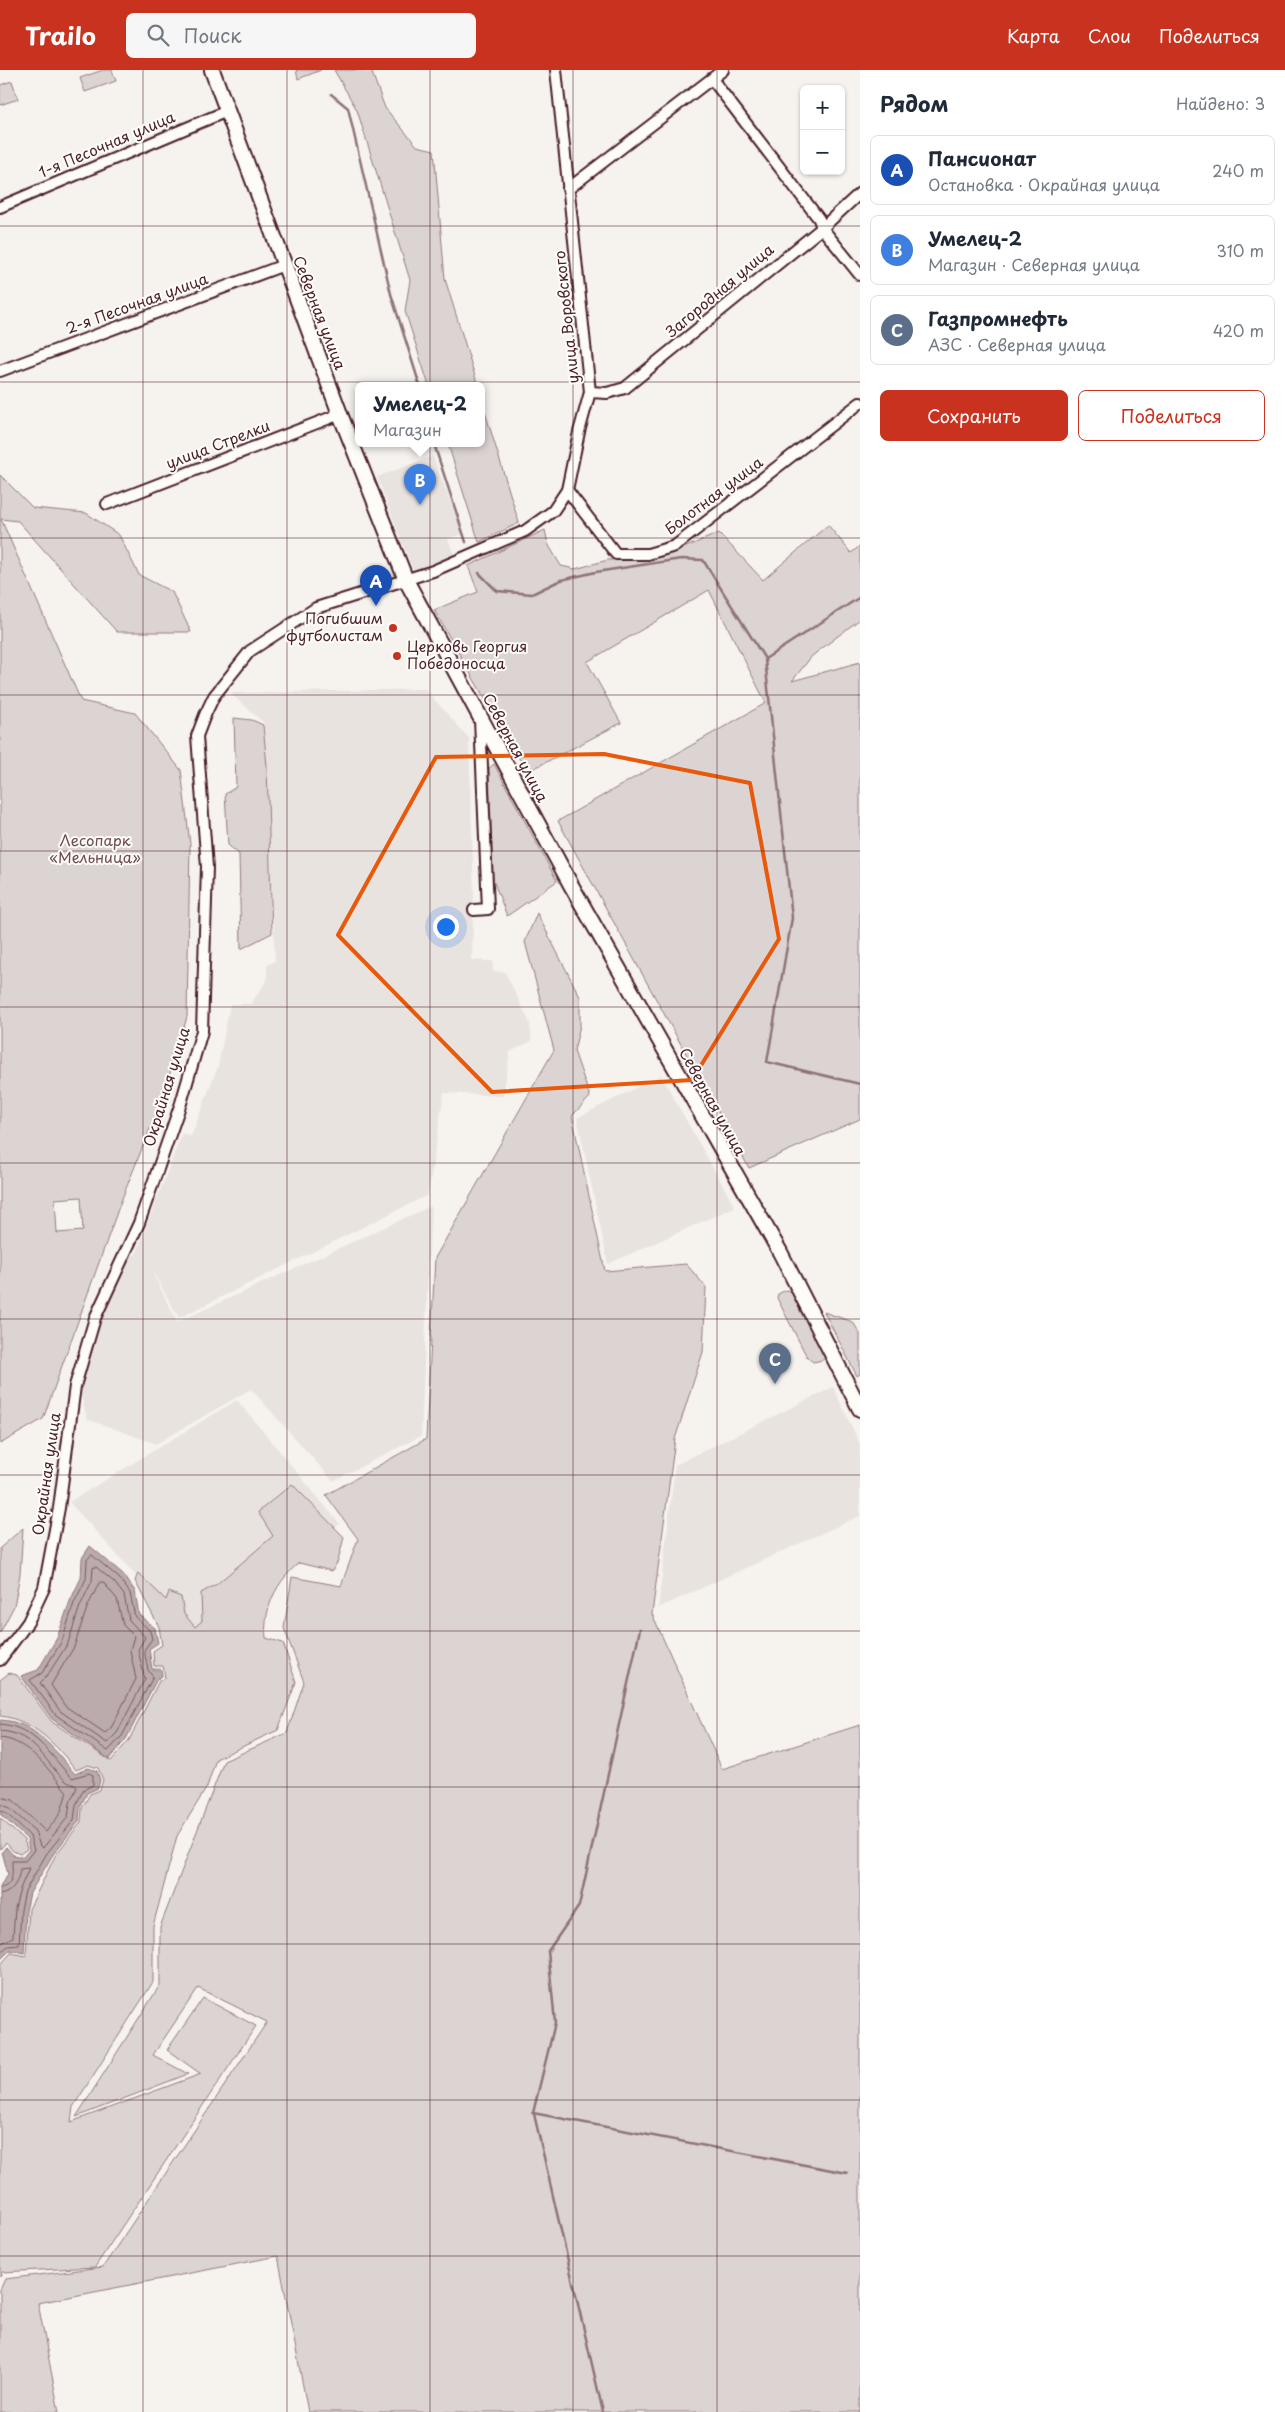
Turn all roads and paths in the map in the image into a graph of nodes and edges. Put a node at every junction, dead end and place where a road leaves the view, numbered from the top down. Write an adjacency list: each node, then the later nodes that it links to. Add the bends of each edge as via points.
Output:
1 (212, 70): 5 (main road, Северная улица)
2 (556, 70): 6 (street, улица Воровского)
3 (723, 70): 4 (street)
4 (712, 79): 6 (street); 9 (street)
5 (227, 111): 8 (street, 1-я Песочная улица); 10 (main road, Северная улица)
6 (568, 189): 13 (street, улица Воровского)
7 (860, 193): 9 (street, Загородная улица)
8 (0, 207)
9 (822, 228): 11 (street); 13 (street, Загородная улица, via 625,388 607,393)
10 (284, 265): 12 (street, 2-я Песочная улица); 15 (main road, Северная улица)
11 (860, 275)
12 (0, 371)
13 (590, 392): 16 (street, улица Воровского)
14 (860, 403): 16 (street, Болотная улица, via 674,546 648,554 616,554)
15 (340, 414): 17 (street, улица Стрелки); 18 (main road, Северная улица)
16 (567, 490): 18 (street, улица Воровского, via 553,511 524,531)
17 (107, 504)
18 (406, 580): 19 (main road, Северная улица); 22 (street, Окрайная улица, via 316,608 258,645 214,696 197,736 208,867 202,1031 139,1223 95,1318 75,1386 60,1508 44,1588 28,1622)
19 (480, 716): 20 (street, via 488,909); 21 (main road, Северная улица, via 576,894 780,1252)
20 (474, 910)
21 (860, 1408)
22 (0, 1660)

